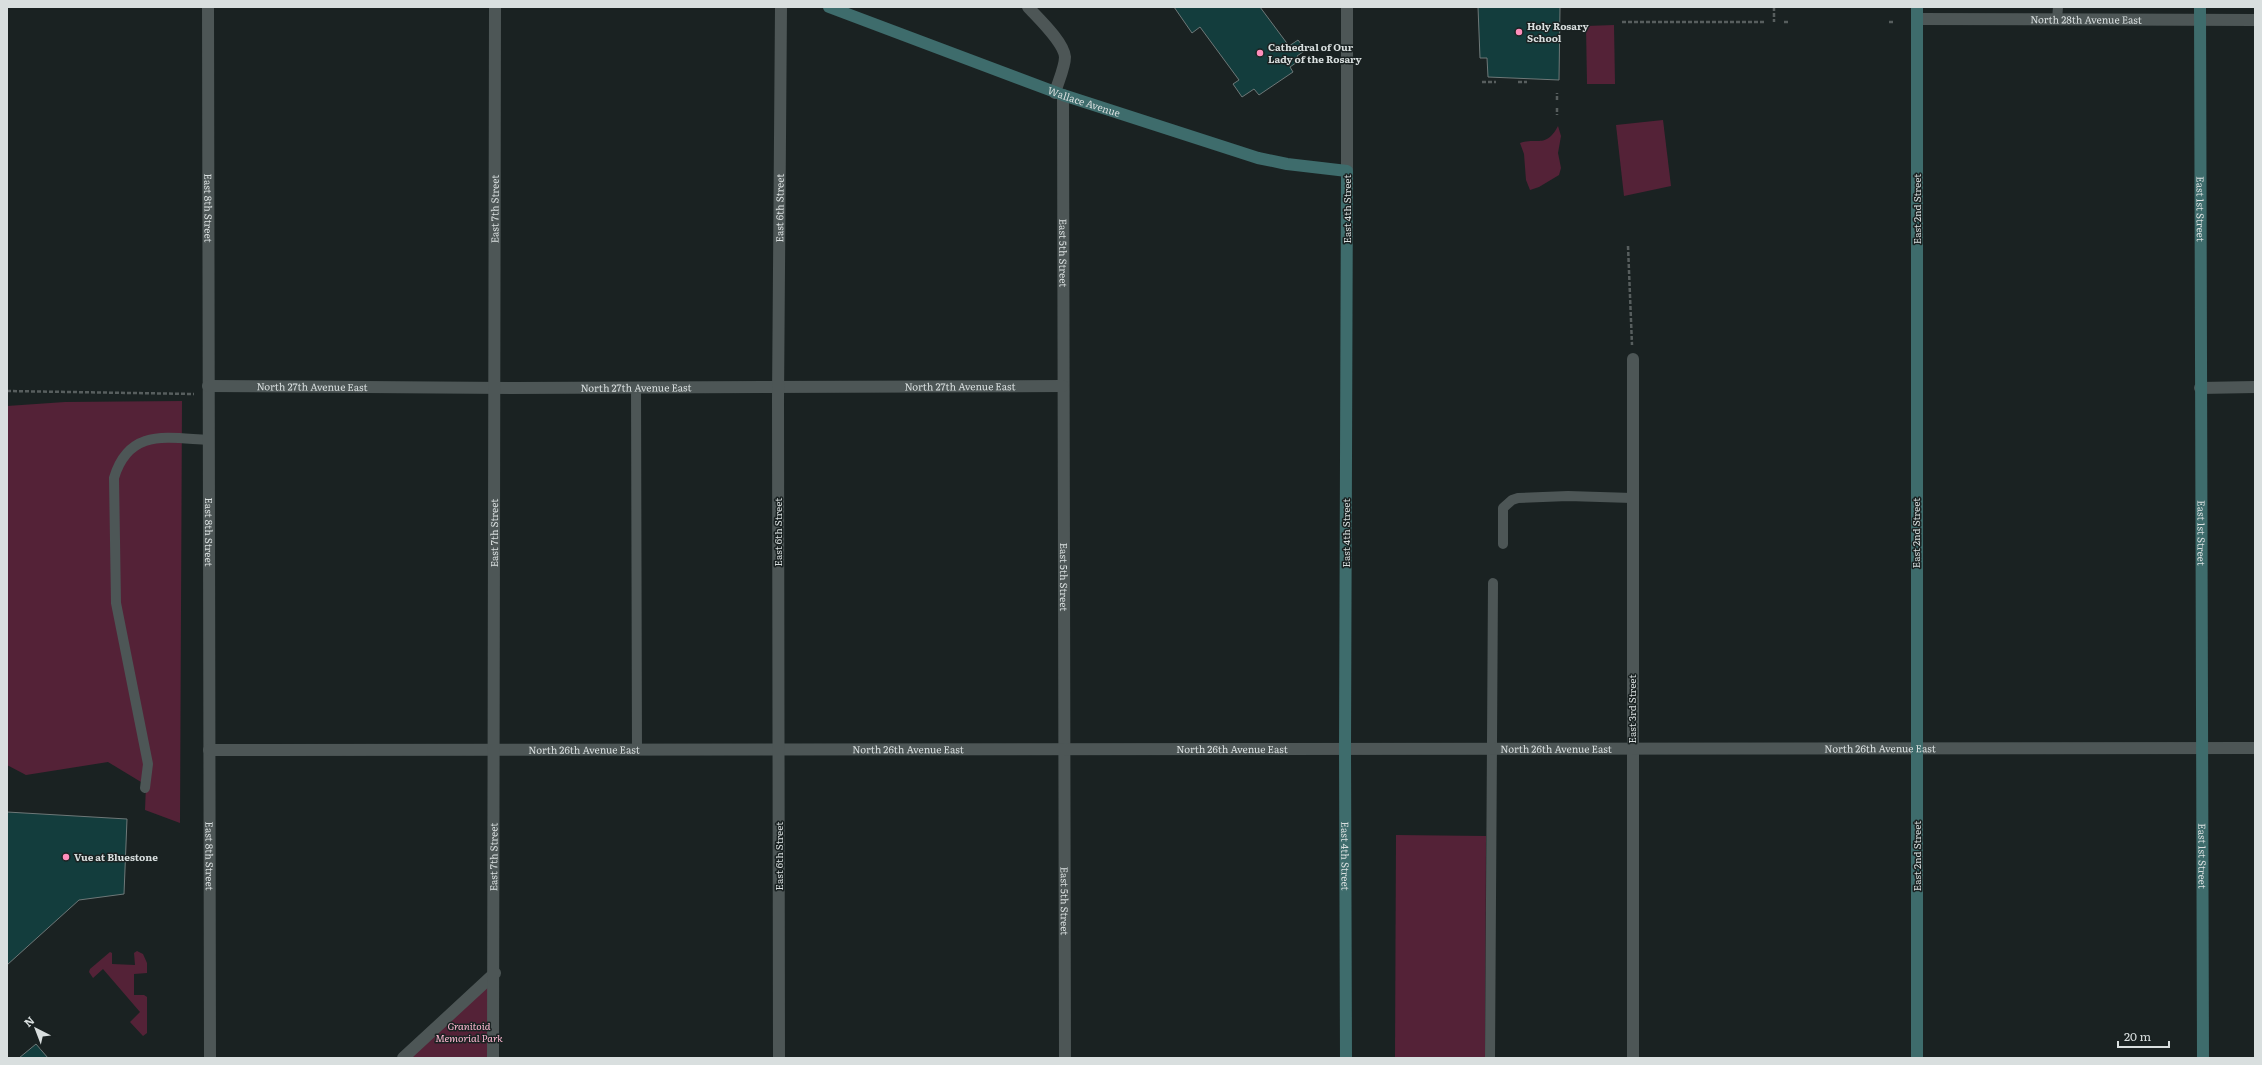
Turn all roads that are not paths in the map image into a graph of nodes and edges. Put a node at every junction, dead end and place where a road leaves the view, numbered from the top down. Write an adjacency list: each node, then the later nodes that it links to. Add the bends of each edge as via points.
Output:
1 (208, 7): 22 (street, East 8th Street)
2 (495, 7): 18 (street, East 7th Street)
3 (781, 7): 16 (street, East 6th Street)
4 (828, 7): 13 (street, Wallace Avenue)
5 (1028, 7): 13 (street, East 5th Street, via 1053,35 1064,52)
6 (1347, 7): 14 (street, East 4th Street)
7 (2058, 7): 10 (lane)
8 (2200, 7): 11 (street, East 1st Street)
9 (1917, 13): 10 (street, North 28th Avenue East); 30 (street, East 2nd Street)
10 (2057, 20): 11 (street, North 28th Avenue East)
11 (2200, 20): 12 (street, North 28th Avenue East); 20 (street, East 1st Street)
12 (2255, 20)
13 (1059, 94): 14 (street, Wallace Avenue, via 1258,158); 17 (street, East 5th Street)
14 (1347, 171): 27 (street, East 4th Street)
15 (1632, 360): 24 (street, East 3rd Street)
16 (778, 386): 17 (street, North 27th Avenue East); 19 (street, North 27th Avenue East); 34 (street, East 6th Street)
17 (1064, 386): 35 (street, East 5th Street)
18 (494, 387): 19 (street, North 27th Avenue East); 22 (street, North 27th Avenue East); 37 (street, East 7th Street)
19 (636, 387): 33 (lane)
20 (2200, 388): 21 (street); 31 (street, East 1st Street)
21 (2255, 388)
22 (208, 390): 23 (street, East 8th Street)
23 (208, 440): 36 (street, East 8th Street); 38 (lane, via 142,440 130,448 118,463 114,478 116,603 148,764)
24 (1632, 498): 25 (lane, via 1568,496 1512,500 1503,508); 29 (street, East 3rd Street)
25 (1503, 544)
26 (1493, 583): 28 (lane)
27 (1345, 748): 28 (street, North 26th Avenue East); 35 (street, North 26th Avenue East); 45 (street, East 4th Street)
28 (1491, 748): 29 (street, North 26th Avenue East); 46 (lane)
29 (1632, 748): 30 (street, North 26th Avenue East); 47 (street, East 3rd Street)
30 (1916, 748): 31 (street, North 26th Avenue East); 48 (street, East 2nd Street)
31 (2202, 748): 32 (street, North 26th Avenue East); 49 (street, East 1st Street)
32 (2255, 748)
33 (637, 749): 34 (street, North 26th Avenue East); 37 (street, North 26th Avenue East)
34 (779, 749): 35 (street, North 26th Avenue East); 43 (street, East 6th Street)
35 (1064, 749): 44 (street, East 5th Street)
36 (209, 750): 37 (street, North 26th Avenue East); 41 (street, East 8th Street)
37 (494, 750): 39 (street, East 7th Street)
38 (145, 788)
39 (495, 973): 40 (street); 42 (street, East 7th Street)
40 (408, 1056)
41 (210, 1058)
42 (493, 1058)
43 (779, 1058)
44 (1065, 1058)
45 (1346, 1058)
46 (1490, 1058)
47 (1633, 1058)
48 (1917, 1058)
49 (2203, 1058)

